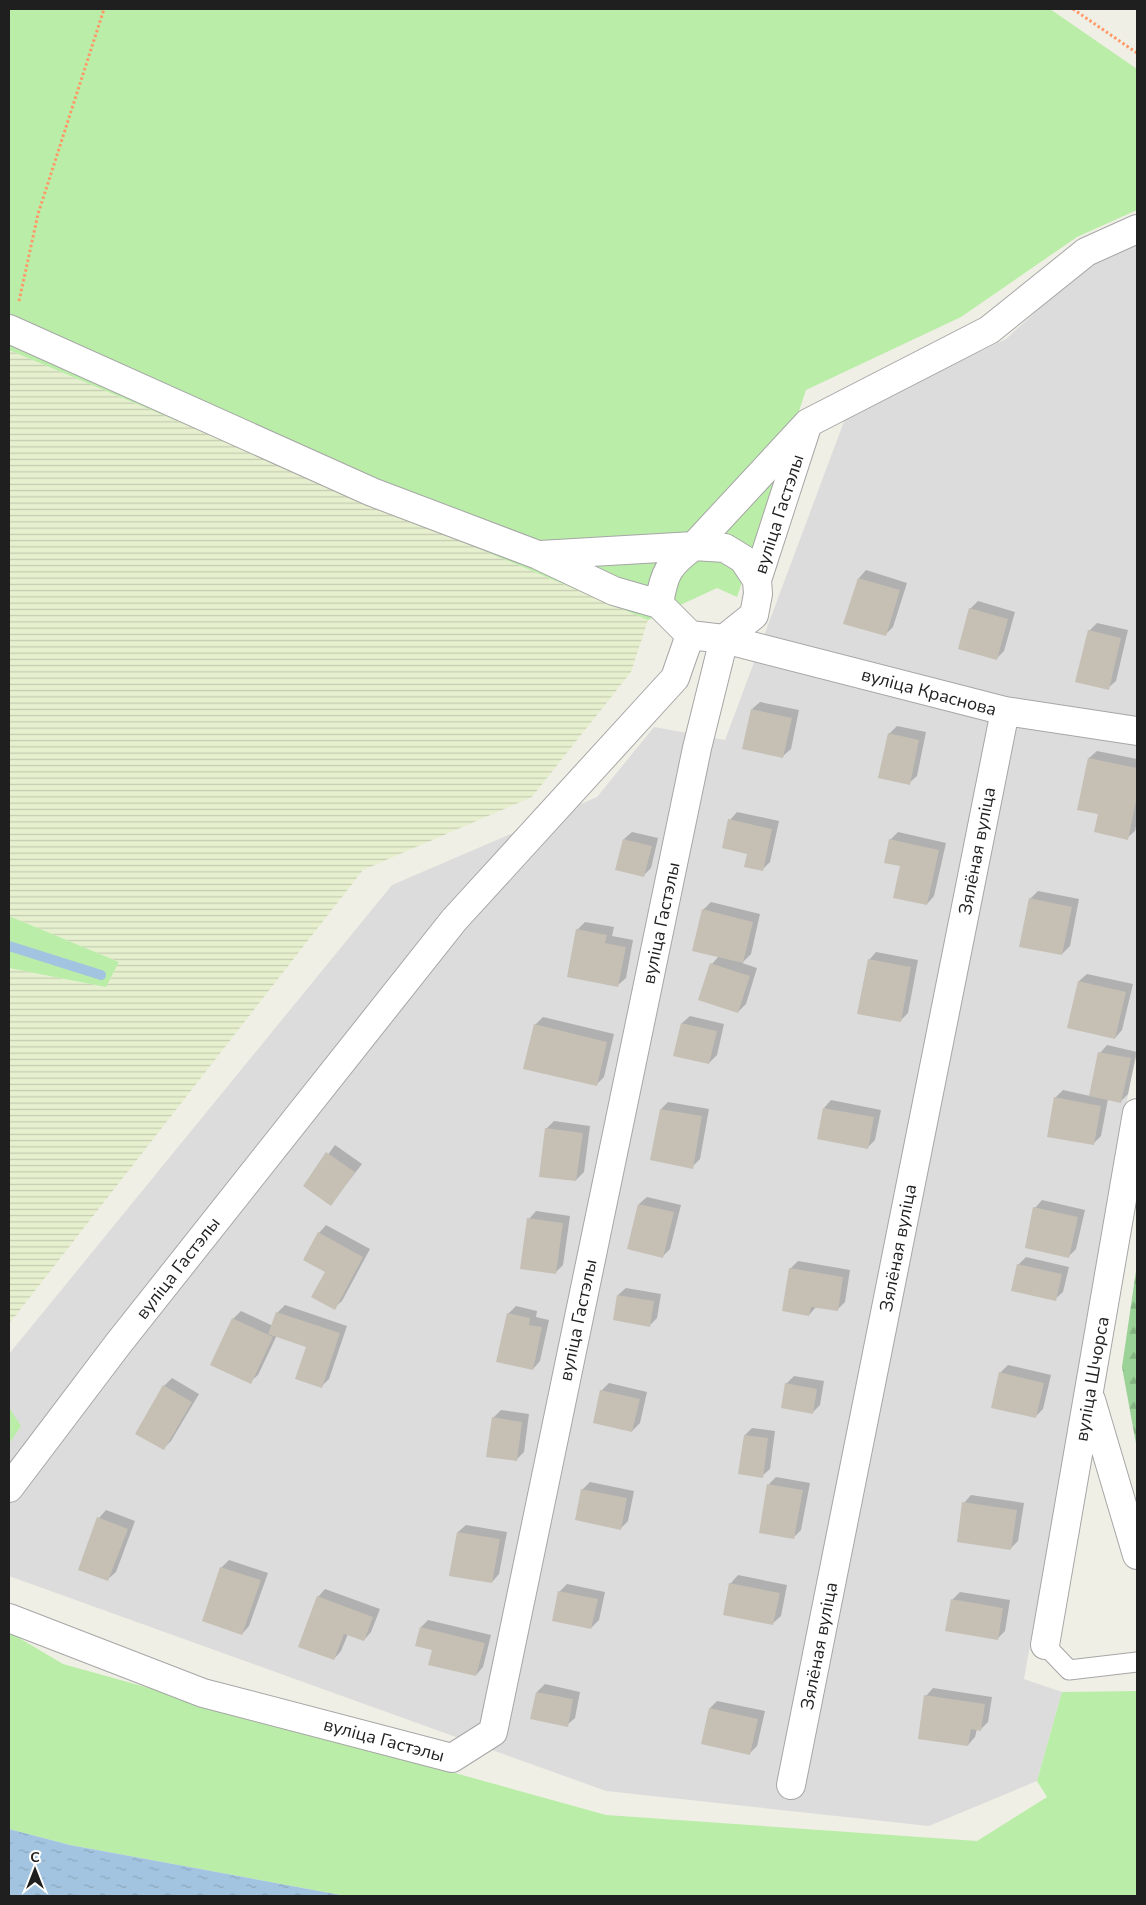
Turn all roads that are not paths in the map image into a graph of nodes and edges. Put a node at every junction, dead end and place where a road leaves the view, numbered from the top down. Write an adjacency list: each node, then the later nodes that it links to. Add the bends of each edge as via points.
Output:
1 (1137, 229): 3 (street, вуліца Гастэлы, via 1086,252 989,330)
2 (10, 330): 5 (street, via 372,492)
3 (808, 423): 4 (street, вуліца Гастэлы); 6 (street, вуліца Гастэлы)
4 (694, 546): 5 (street); 6 (street, via 725,548 743,559); 7 (street, вуліца Гастэлы, via 676,560 663,579)
5 (538, 555): 7 (street, via 614,591)
6 (757, 580): 9 (street, вуліца Гастэлы, via 754,615)
7 (659, 604): 8 (street)
8 (690, 635): 9 (street); 14 (street, вуліца Гастэлы, via 674,678 454,920 118,1344)
9 (724, 638): 10 (street, вуліца Краснова); 16 (street, вуліца Гастэлы, via 697,748 493,1732 452,1758 203,1693)
10 (1005, 711): 11 (street, вуліца Краснова); 19 (street, Зялёная вуліца)
11 (1137, 731)
12 (1137, 1114): 13 (street, вуліца Шчорса)
13 (1089, 1394): 15 (street); 17 (street, вуліца Шчорса)
14 (9, 1488)
15 (1137, 1555)
16 (9, 1618)
17 (1045, 1645): 18 (lane, via 1069,1670)
18 (1137, 1662)
19 (791, 1786)

